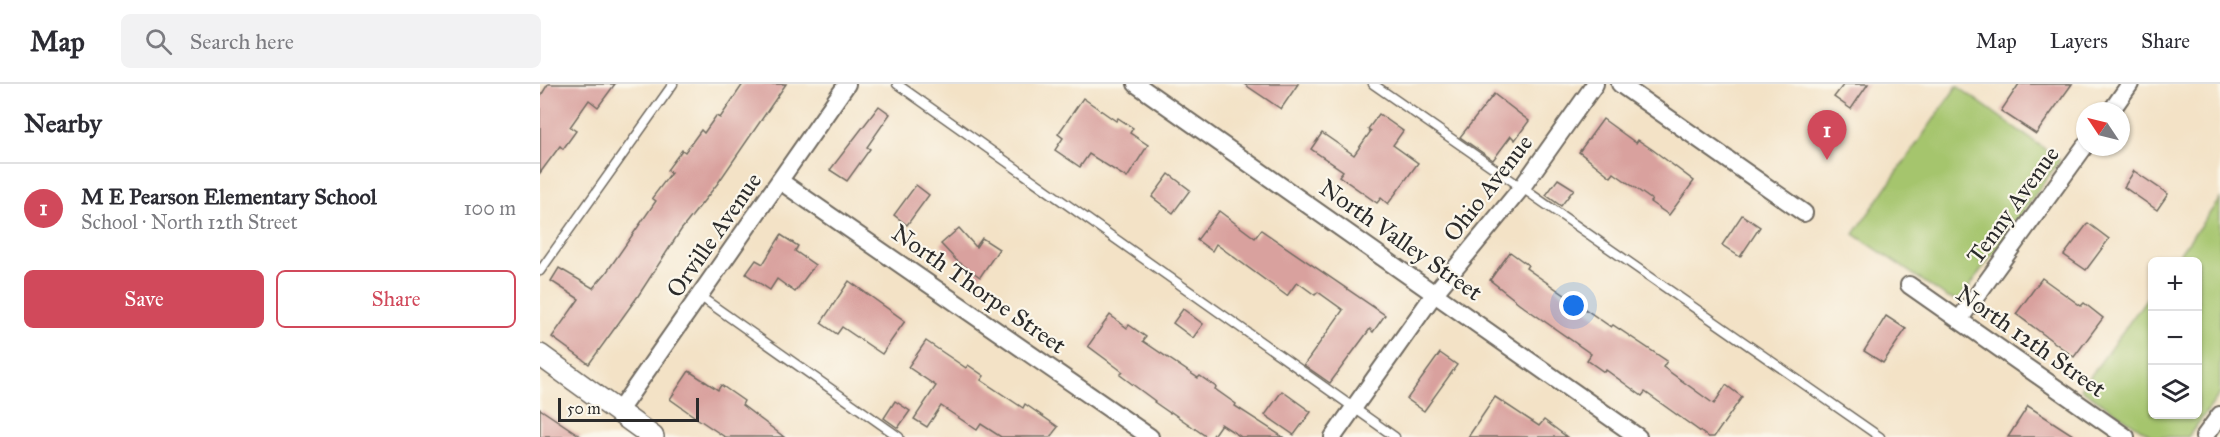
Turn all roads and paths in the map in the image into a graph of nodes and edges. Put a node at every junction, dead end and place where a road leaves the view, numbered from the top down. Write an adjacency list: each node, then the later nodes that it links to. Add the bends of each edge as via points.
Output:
1 (673, 84): 14 (lane)
2 (847, 84): 11 (street, Orville Avenue)
3 (897, 84): 20 (lane)
4 (1136, 84): 16 (street, North Valley Street)
5 (1373, 84): 12 (lane)
6 (1595, 84): 12 (street, Ohio Avenue)
7 (1620, 84): 13 (street)
8 (2130, 84): 9 (street)
9 (2117, 102)
10 (2078, 156): 18 (street, Tenny Avenue)
11 (780, 181): 17 (street, Orville Avenue); 26 (street, North Thorpe Street)
12 (1522, 187): 16 (street, Ohio Avenue); 30 (lane)
13 (1804, 213)
14 (540, 271)
15 (1909, 285): 18 (street, North 12th Street)
16 (1435, 293): 20 (street, Ohio Avenue); 29 (street, North Valley Street)
17 (701, 297): 21 (street, Orville Avenue); 25 (lane)
18 (1959, 321): 23 (street, North 12th Street)
19 (540, 355): 21 (street)
20 (1354, 408): 27 (street, Ohio Avenue); 28 (lane)
21 (618, 412): 24 (street)
22 (2220, 415): 31 (street)
23 (2115, 434)
24 (653, 437)
25 (899, 437)
26 (1150, 437)
27 (1333, 437)
28 (1395, 437)
29 (1638, 437)
30 (1880, 437)
31 (2204, 437)

